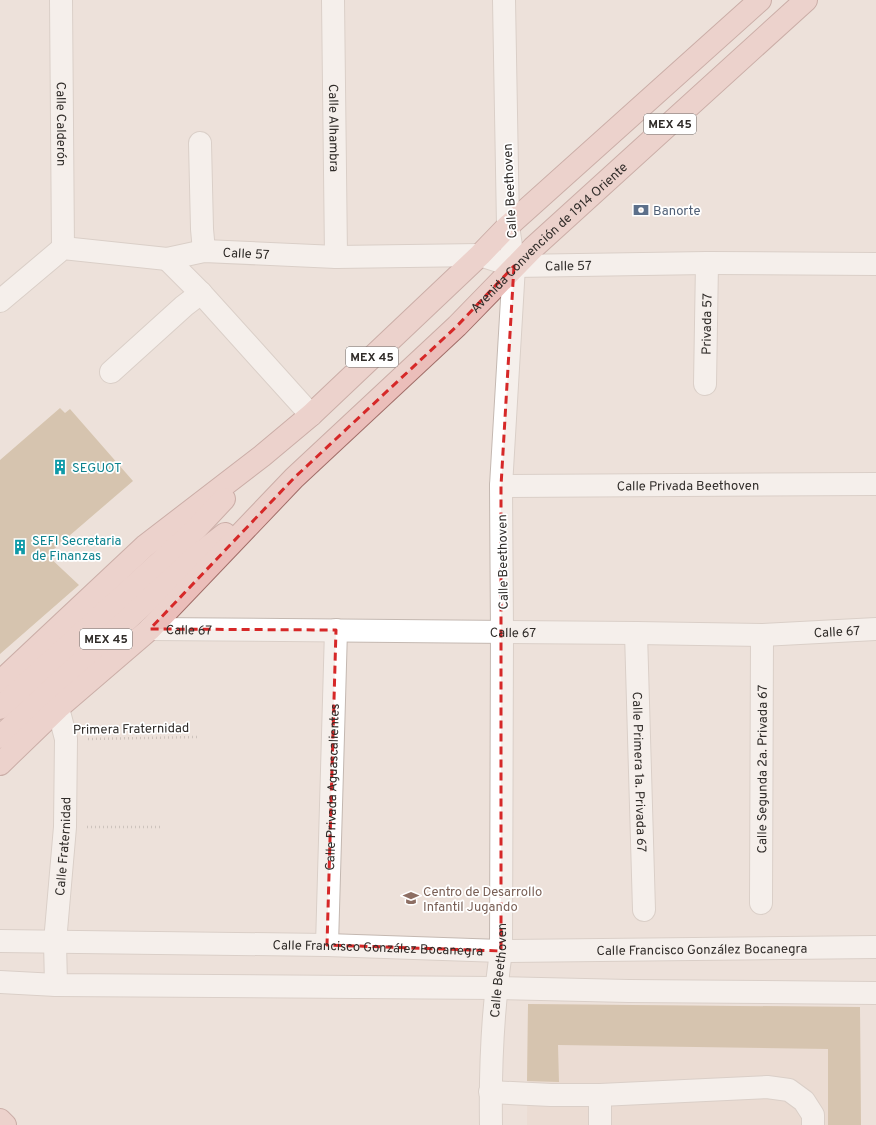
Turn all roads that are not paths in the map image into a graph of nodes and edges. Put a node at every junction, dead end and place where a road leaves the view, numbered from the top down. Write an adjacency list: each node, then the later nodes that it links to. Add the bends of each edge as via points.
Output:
1 (61, 0): 8 (street, Calle Calderón)
2 (333, 0): 11 (street, Calle Alhambra)
3 (504, 0): 7 (street, Calle Beethoven)
4 (760, 0): 7 (main road, MEX 45)
5 (806, 0): 15 (main road, Avenida Convención de 1914 Oriente / MEX 45)
6 (200, 143): 9 (street)
7 (508, 226): 10 (main road, MEX 45); 15 (street, Calle Beethoven)
8 (63, 248): 12 (street, Calle 57); 17 (street)
9 (204, 251): 11 (street, Calle 57); 12 (street, Calle 57)
10 (480, 255): 11 (street, Calle 57); 15 (street, Calle 57); 20 (main road, MEX 45)
11 (336, 257)
12 (167, 258): 16 (street)
13 (707, 263): 14 (street, Calle 57); 15 (street, Calle 57); 19 (street, Privada 57)
14 (876, 264)
15 (514, 266): 22 (main road, Avenida Convención de 1914 Oriente / MEX 45, via 457,326); 24 (street, Calle Beethoven)
16 (201, 293): 18 (street); 20 (street)
17 (0, 301)
18 (111, 372)
19 (705, 384)
20 (311, 415): 21 (main road, MEX 45)
21 (262, 456): 31 (main road, via 145,546); 32 (main road, MEX 45, via 195,530)
22 (294, 478): 25 (main road, Avenida Convención de 1914 Oriente); 34 (main road, Avenida Convención de 1914 Oriente / MEX 45, via 193,559)
23 (876, 484): 24 (street, Calle Privada Beethoven)
24 (501, 486): 28 (street, Calle Beethoven)
25 (150, 629): 27 (street, Calle 67); 33 (main road, Avenida Convención de 1914 Oriente)
26 (876, 629): 30 (street, Calle 67)
27 (336, 630): 28 (street, Calle 67); 40 (street, Calle Privada Aguascalientes)
28 (502, 632): 29 (street, Calle 67); 42 (street, Calle Beethoven)
29 (636, 633): 30 (street, Calle 67); 37 (street, Calle Primera 1a. Privada 67)
30 (762, 635): 36 (street, Calle Segunda 2a. Privada 67)
31 (0, 682)
32 (0, 708)
33 (58, 708): 35 (main road, Avenida Convención de 1914 Oriente); 39 (street, Calle Fraternidad, via 66,739 65,827)
34 (0, 737)
35 (0, 764)
36 (761, 903)
37 (644, 910)
38 (0, 941): 39 (street, Calle Francisco González Bocanegra)
39 (56, 942): 40 (street, Calle Francisco González Bocanegra); 44 (street, Calle Fraternidad)
40 (327, 945): 42 (street, Calle Francisco González Bocanegra)
41 (876, 947): 42 (street, Calle Francisco González Bocanegra)
42 (500, 951): 45 (street, Calle Beethoven)
43 (0, 982): 44 (street)
44 (56, 984): 45 (street)
45 (495, 988): 46 (street); 47 (street, Calle Beethoven)
46 (876, 993)
47 (490, 1092): 48 (street); 51 (street, Calle Beethoven)
48 (600, 1095): 52 (street); 53 (street, via 767,1087 788,1090 804,1101 813,1116)
49 (0, 1120): 50 (main road)
50 (5, 1125)
51 (491, 1125)
52 (600, 1125)
53 (813, 1125)

